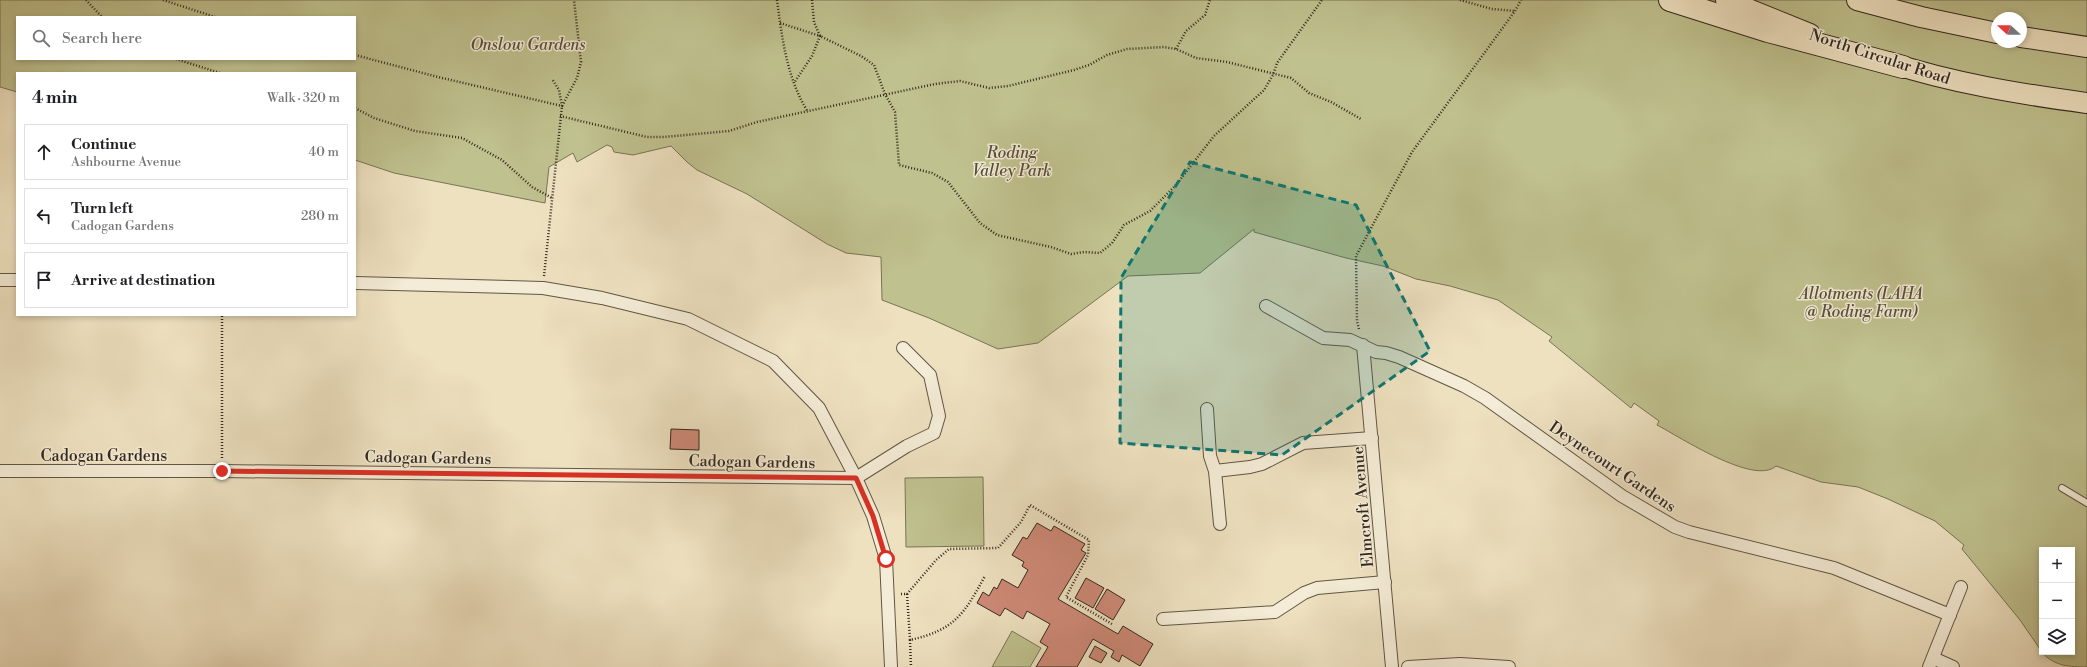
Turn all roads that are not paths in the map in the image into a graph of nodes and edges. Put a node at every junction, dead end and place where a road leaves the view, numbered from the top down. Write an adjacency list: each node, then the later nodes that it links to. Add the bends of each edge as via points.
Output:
1 (1670, 0): 7 (highway, via 1789,37)
2 (1726, 0): 7 (highway, North Circular Road, via 1837,45)
3 (1857, 0): 4 (highway)
4 (1991, 32)
5 (2027, 37): 6 (highway)
6 (2087, 47)
7 (1903, 67): 8 (highway, North Circular Road, via 1987,87)
8 (2087, 103)
9 (0, 280): 10 (street)
10 (16, 280)
11 (356, 283): 19 (street, via 543,288 602,298 688,319 773,361 819,408)
12 (1266, 306): 13 (street, Deynecourt Gardens, via 1323,338 1338,338)
13 (1363, 345): 16 (street, Elmcroft Avenue); 25 (street, Deynecourt Gardens, via 1376,352 1400,357 1474,392 1622,496 1675,527 1834,568)
14 (903, 348): 19 (street, via 930,375 939,416 934,433 907,446)
15 (1207, 410): 17 (street, via 1210,456)
16 (1372, 438): 17 (street, via 1303,443 1262,464); 23 (street, Elmcroft Avenue)
17 (1215, 470): 22 (street)
18 (0, 471): 19 (street, Cadogan Gardens)
19 (856, 478): 28 (street, via 873,516 886,559)
20 (2062, 488): 21 (lane)
21 (2087, 503)
22 (1220, 524)
23 (1385, 582): 26 (street, via 1316,588 1275,612); 29 (street, Elmcroft Avenue)
24 (1961, 587): 25 (street)
25 (1950, 615): 27 (street)
26 (1163, 619)
27 (1931, 663): 32 (street)
28 (891, 667)
29 (1392, 667)
30 (1408, 667): 31 (street, via 1460,664)
31 (1510, 667)
32 (1953, 667)

